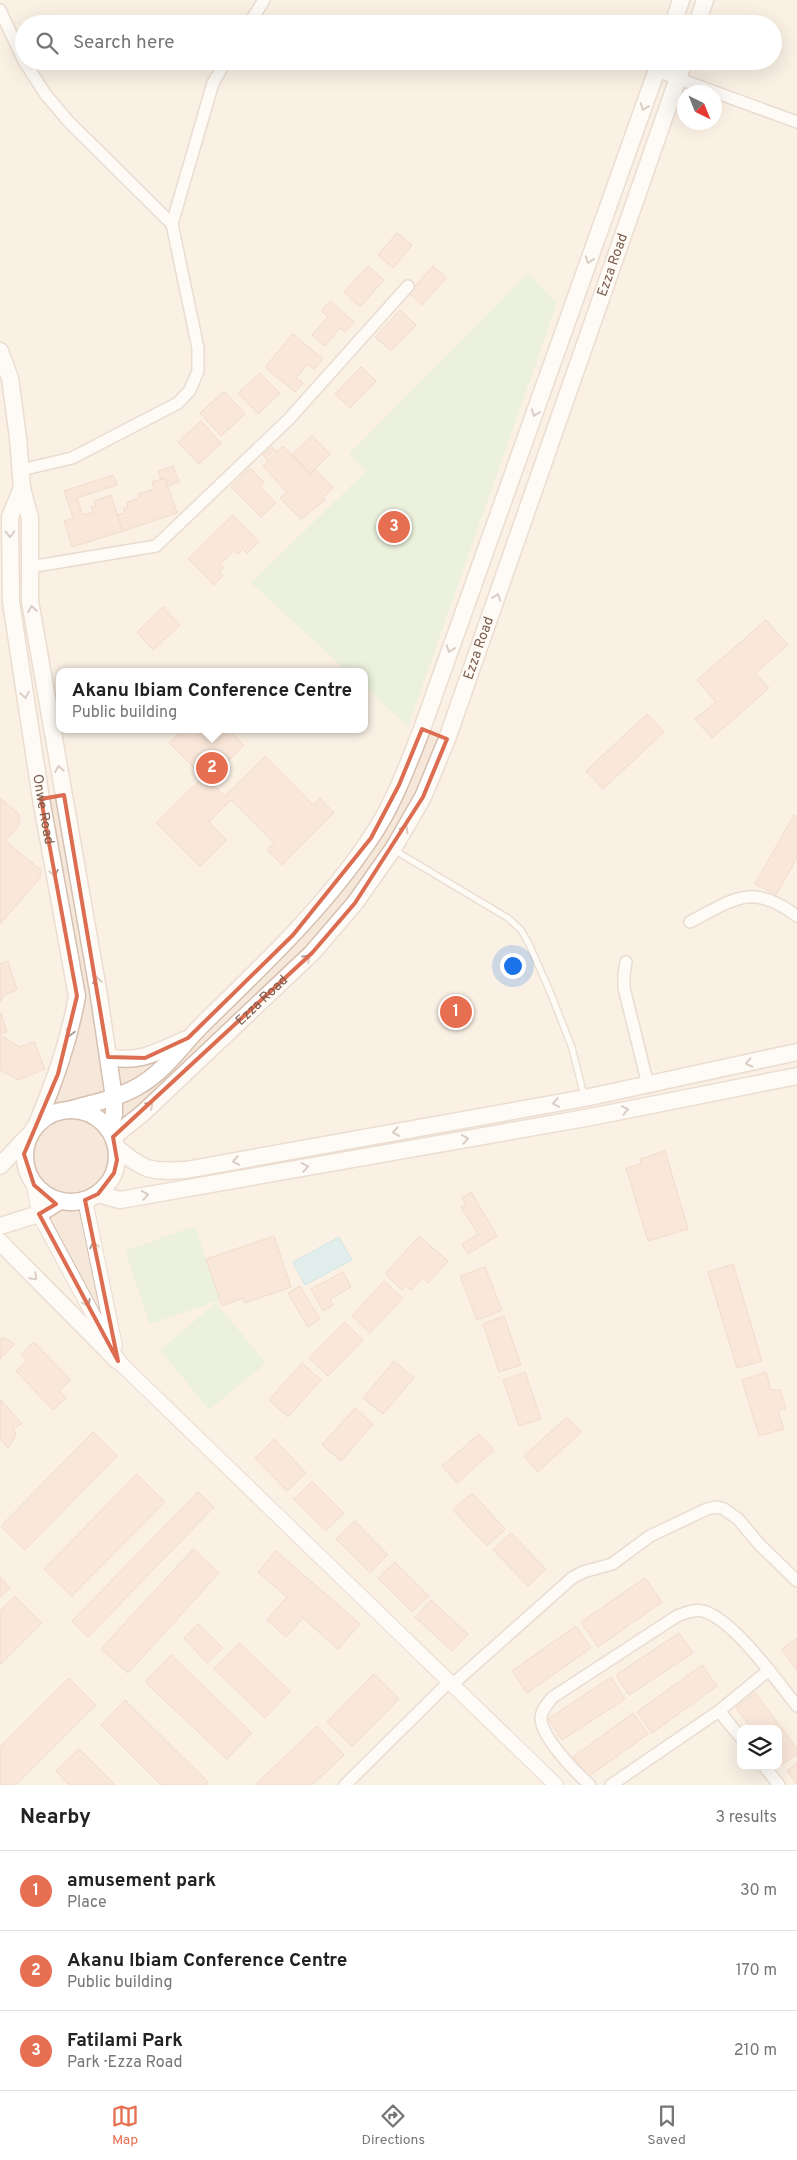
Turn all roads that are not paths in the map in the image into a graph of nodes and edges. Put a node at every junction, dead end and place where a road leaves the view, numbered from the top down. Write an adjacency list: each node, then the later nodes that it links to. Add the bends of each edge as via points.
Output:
1 (264, 0): 5 (street)
2 (681, 0): 6 (main road)
3 (705, 0): 7 (main road)
4 (0, 10): 8 (street)
5 (255, 15)
6 (676, 15)
7 (700, 15)
8 (15, 42)
9 (30, 70): 16 (street, via 69,122)
10 (221, 70): 16 (street, via 213,83)
11 (657, 70): 22 (main road, Ezza Road, one-way to 22)
12 (666, 70): 14 (street)
13 (681, 70): 14 (main road, Ezza Road)
14 (679, 77): 15 (street); 23 (main road, Ezza Road, one-way to 14)
15 (797, 122)
16 (172, 224): 19 (street, via 198,348 198,371 190,390 178,403 72,458)
17 (408, 286): 21 (street, via 289,419 156,546)
18 (0, 351): 19 (main road, Onwe Road, via 10,378)
19 (21, 470): 20 (main road, Onwe Road)
20 (22, 488): 21 (main road, Onwe Road, via 30,518); 25 (main road, Onwe Road, one-way to 25, via 10,517 11,602)
21 (30, 567): 24 (main road, Onwe Road, one-way to 21, via 30,601)
22 (422, 730): 23 (main road); 30 (main road, Ezza Road, via 399,785 371,838 293,936)
23 (447, 739): 26 (main road, Ezza Road, one-way to 23, via 423,796)
24 (64, 795): 25 (main road); 32 (main road, Onwe Road, one-way to 24)
25 (41, 799): 38 (main road, Onwe Road, one-way to 38, via 77,996 58,1074)
26 (393, 849): 36 (lane, via 508,918 521,930 572,1048); 39 (main road, Ezza Road, one-way to 26, via 312,953 355,904)
27 (797, 916): 28 (street, via 784,907 749,895)
28 (690, 922)
29 (626, 962): 34 (street, via 624,988)
30 (188, 1038): 32 (main road, via 145,1058 123,1060); 35 (main road, Ezza Road, via 161,1070 138,1087)
31 (797, 1052): 34 (main road, one-way to 34)
32 (108, 1057): 35 (main road, Onwe Road)
33 (797, 1076): 42 (main road, one-way to 33, via 120,1200 591,1117)
34 (648, 1085): 36 (main road)
35 (114, 1098): 37 (main road, Ezza Road); 39 (main road, Onwe Road)
36 (585, 1098): 39 (main road, one-way to 39, via 186,1170 160,1171 137,1165)
37 (69, 1110): 38 (main road, via 54,1113); 39 (main road, via 98,1118)
38 (34, 1129): 40 (main road); 41 (main road, via 24,1154 28,1176)
39 (113, 1138): 42 (main road, via 117,1160 114,1173)
40 (0, 1166)
41 (34, 1185): 43 (main road); 44 (street)
42 (92, 1197): 43 (main road); 47 (street, one-way to 42)
43 (60, 1201): 44 (main road)
44 (39, 1214): 45 (main road); 47 (street, one-way to 47)
45 (0, 1226)
46 (0, 1242): 47 (main road, one-way to 47)
47 (118, 1361): 50 (street)
48 (797, 1580): 50 (street, via 738,1519 724,1509 707,1509 650,1536 612,1564 572,1578)
49 (769, 1670): 51 (street); 52 (street); 57 (street, via 750,1647 713,1616 702,1611 677,1616 553,1697 545,1706 542,1725 557,1750)
50 (451, 1682): 55 (street); 56 (street)
51 (797, 1706)
52 (719, 1711): 53 (street); 58 (street)
53 (737, 1733)
54 (767, 1770): 59 (street)
55 (345, 1785)
56 (556, 1785)
57 (590, 1785)
58 (610, 1785)
59 (779, 1785)

